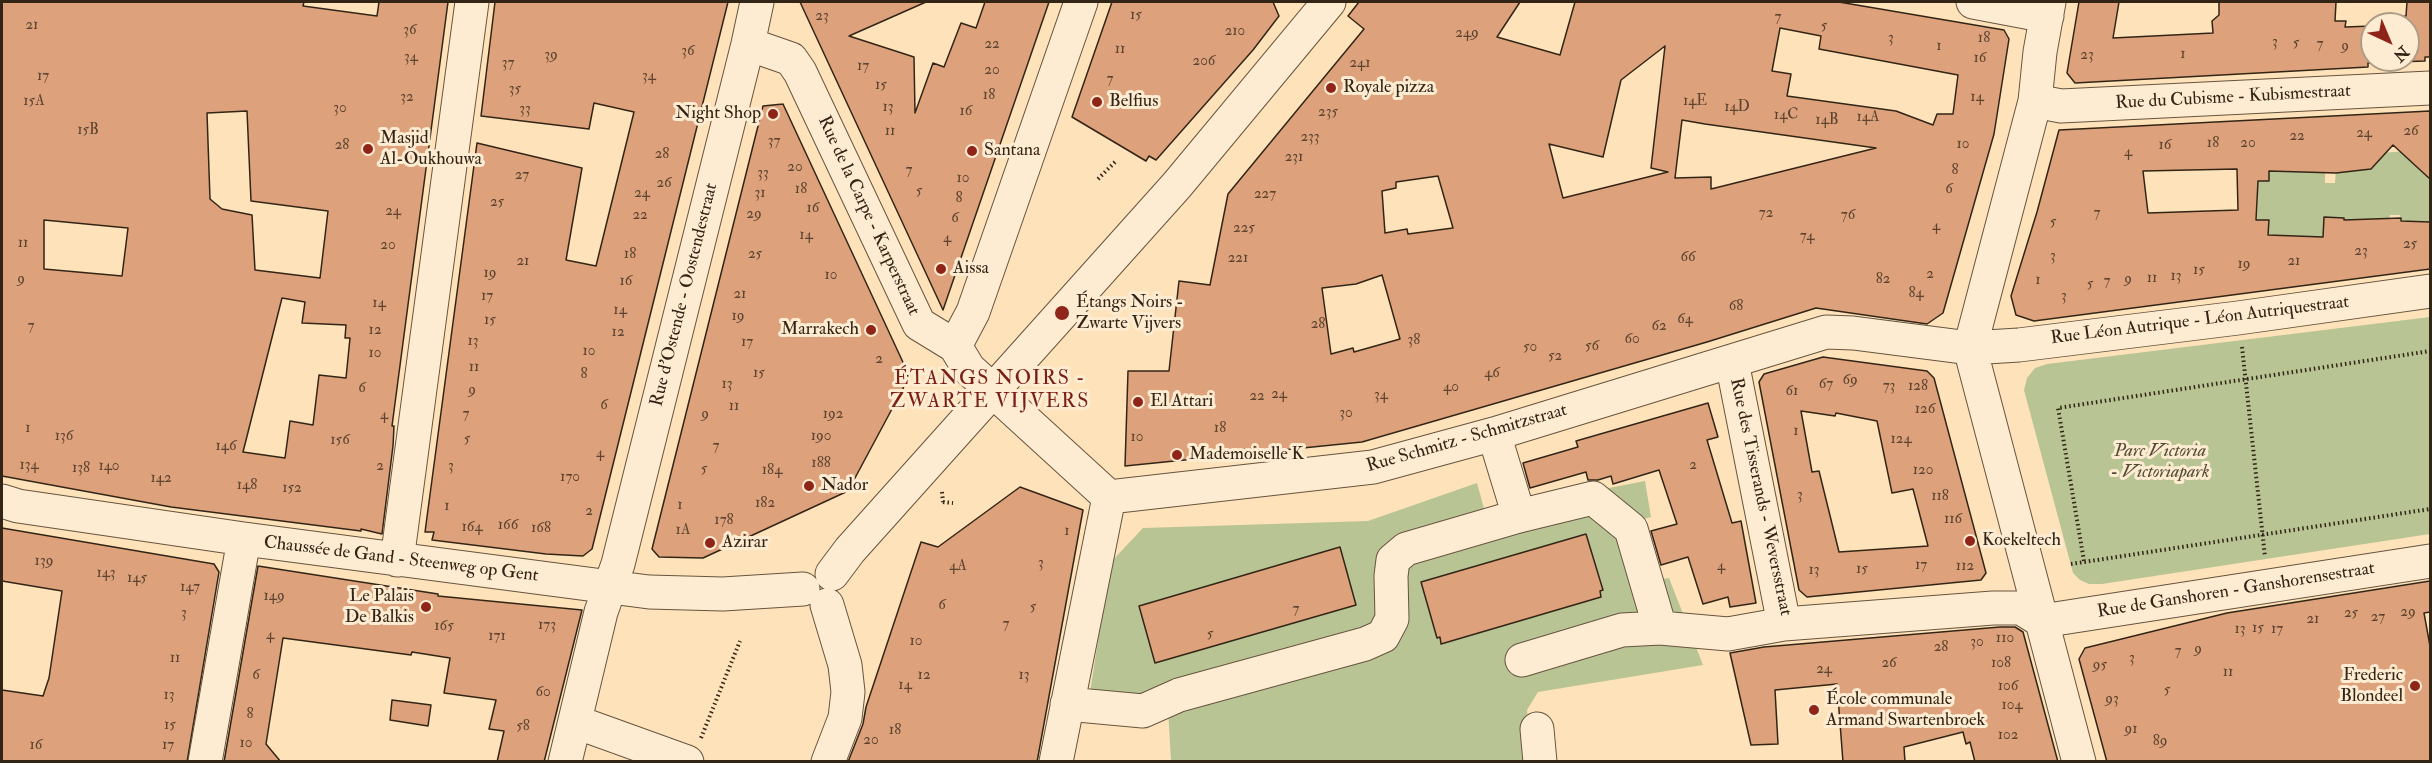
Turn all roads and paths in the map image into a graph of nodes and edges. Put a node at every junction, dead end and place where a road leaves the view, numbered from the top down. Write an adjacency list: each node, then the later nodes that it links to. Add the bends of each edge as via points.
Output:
1 (472, 2): 32 (street)
2 (757, 2): 7 (street, Rue d'Ostende - Oostendestraat)
3 (1081, 2): 14 (street, via 973,312)
4 (1327, 2): 19 (street, via 1176,185)
5 (1973, 2): 6 (street)
6 (2048, 9): 9 (street)
7 (748, 44): 14 (street, Rue de la Carpe - Karperstraat, via 791,58 919,324); 36 (street, Rue d'Ostende - Oostendestraat)
8 (2430, 88): 9 (street, Rue du Cubisme - Kubismestraat, via 2061,106)
9 (2035, 101): 15 (street)
10 (1115, 162): 11 (path)
11 (1098, 179)
12 (2430, 291): 15 (street, Rue Léon Autrique - Léon Autriquestraat, via 2019,345)
13 (2241, 340): 18 (path)
14 (955, 346): 19 (street, Rue de la Carpe - Karperstraat, via 969,369)
15 (1970, 348): 17 (street, Rue Schmitz - Schmitzstraat, via 1826,332); 38 (street)
16 (2430, 351): 18 (path)
17 (1732, 362): 20 (street, Rue Schmitz - Schmitzstraat); 39 (street, Rue des Tisserands - Weversstraat)
18 (2245, 379): 29 (path); 33 (path, via 2058,408)
19 (993, 392): 23 (street); 37 (street, via 850,550)
20 (1494, 434): 23 (street, Rue Schmitz - Schmitzstraat, via 1373,467); 28 (street)
21 (942, 492): 25 (path)
22 (948, 497): 25 (path)
23 (1109, 497): 43 (street)
24 (2, 501): 30 (street, Chaussée de Gand - Steenweg op Gent, via 18,507)
25 (943, 502): 26 (path)
26 (953, 503)
27 (2430, 509): 29 (path)
28 (1519, 516): 40 (street, via 1593,498 1631,529); 43 (street, via 1406,549 1393,560 1392,619 1383,636 1365,644 1179,695 1143,711)
29 (2263, 536): 31 (path); 33 (path)
30 (244, 539): 32 (street, Chaussée de Gand - Steenweg op Gent); 47 (street)
31 (2266, 558)
32 (398, 560): 36 (street, Chaussée de Gand - Steenweg op Gent)
33 (2084, 561): 35 (path)
34 (2430, 561): 38 (street, Rue de Ganshoren - Ganshorensestraat)
35 (2071, 564)
36 (610, 587): 37 (street, Chaussée de Gand - Steenweg op Gent, via 723,594); 44 (street, Rue d'Ostende - Oostendestraat)
37 (821, 589): 49 (street, via 845,665 848,692 845,718)
38 (2042, 621): 39 (street, Rue des Tisserands - Weversstraat, via 2021,608 1993,608); 52 (street)
39 (1784, 624): 40 (street, via 1728,634)
40 (1660, 628): 42 (street, via 1622,630)
41 (740, 641): 46 (path)
42 (1522, 660)
43 (1067, 704): 50 (street)
44 (576, 722): 46 (street); 48 (street, Rue d'Ostende - Oostendestraat)
45 (1537, 729): 51 (street)
46 (694, 750)
47 (205, 762)
48 (565, 762)
49 (828, 762)
50 (1056, 762)
51 (1540, 762)
52 (2079, 762)

